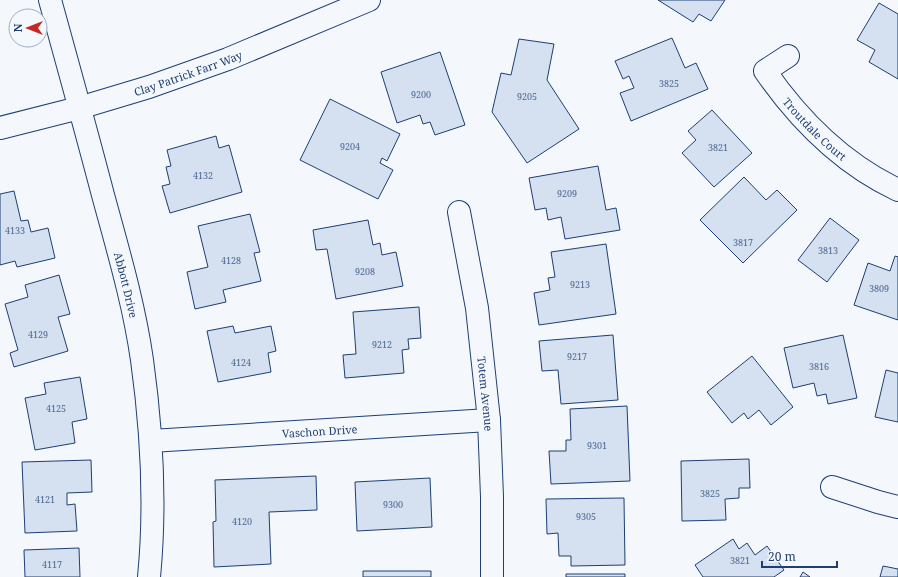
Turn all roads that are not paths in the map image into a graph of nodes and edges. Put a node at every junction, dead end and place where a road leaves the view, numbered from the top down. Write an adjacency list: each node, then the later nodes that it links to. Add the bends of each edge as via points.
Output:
1 (50, 0): 4 (street, Abbott Drive)
2 (369, 0): 4 (street, Clay Patrick Farr Way, via 228,59)
3 (788, 56): 6 (street, Troutdale Court, via 764,72 775,86 806,123 847,159)
4 (80, 108): 5 (street, Clay Patrick Farr Way); 9 (street, Abbott Drive, via 126,278 142,359)
5 (0, 128)
6 (898, 190)
7 (459, 212): 8 (street, Totem Avenue, via 477,308)
8 (489, 420): 9 (street, Vaschon Drive); 13 (street, Totem Avenue)
9 (151, 441): 12 (street, Abbott Drive)
10 (832, 487): 11 (street)
11 (898, 507)
12 (149, 577)
13 (492, 577)

